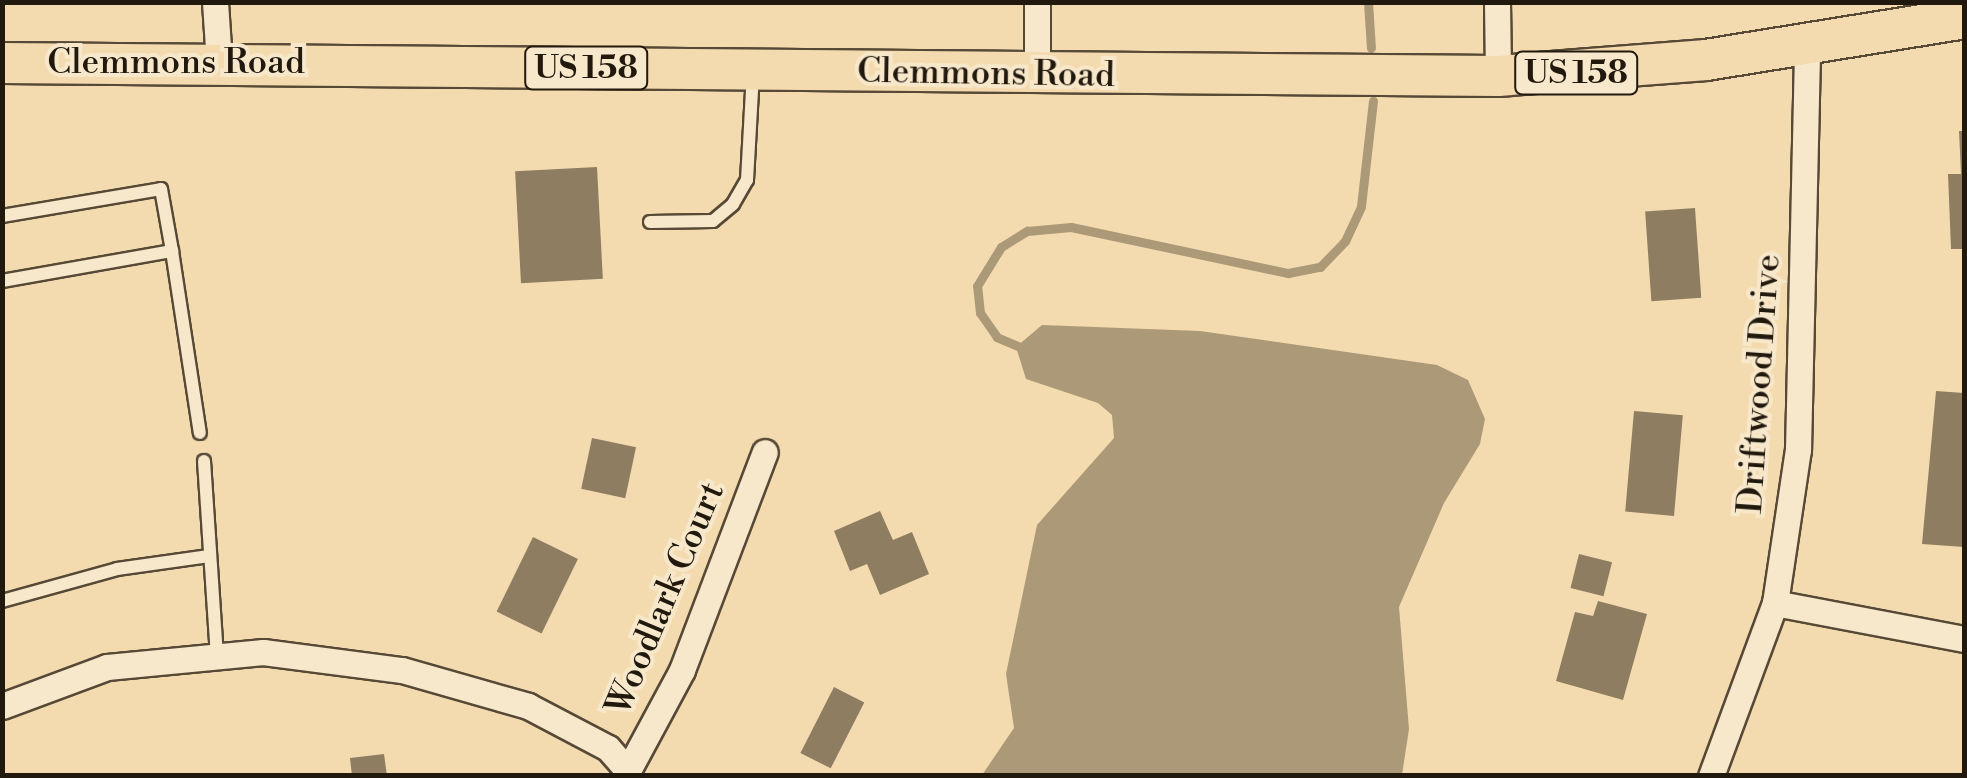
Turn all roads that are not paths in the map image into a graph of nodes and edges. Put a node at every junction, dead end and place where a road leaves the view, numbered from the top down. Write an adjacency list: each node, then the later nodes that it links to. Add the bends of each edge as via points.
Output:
1 (215, 2): 6 (street)
2 (1037, 2): 9 (street)
3 (1498, 2): 10 (street)
4 (1964, 18): 5 (main road, Clemmons Road / US 158)
5 (1807, 45): 10 (main road, Clemmons Road / US 158, via 1670,64); 20 (street, Driftwood Drive, via 1798,450)
6 (219, 62): 7 (main road, Clemmons Road / US 158); 8 (main road, Clemmons Road / US 158)
7 (2, 63)
8 (754, 71): 9 (main road, Clemmons Road / US 158); 12 (lane, via 746,180 732,204 713,220)
9 (1037, 76): 10 (main road, Clemmons Road / US 158)
10 (1498, 76)
11 (2, 216): 13 (lane, via 161,189)
12 (650, 222)
13 (172, 251): 14 (lane); 15 (lane)
14 (2, 282)
15 (200, 433)
16 (765, 452): 24 (street, Woodlark Court, via 682,670)
17 (204, 460): 18 (lane)
18 (209, 556): 19 (lane, via 116,570); 22 (lane)
19 (2, 601)
20 (1774, 603): 21 (street); 25 (street, Driftwood Drive)
21 (1964, 639)
22 (216, 656): 23 (street, Woodlark Court, via 107,666); 24 (street, Woodlark Court, via 263,652 418,674 528,706 608,748)
23 (2, 706)
24 (627, 773)
25 (1711, 776)

